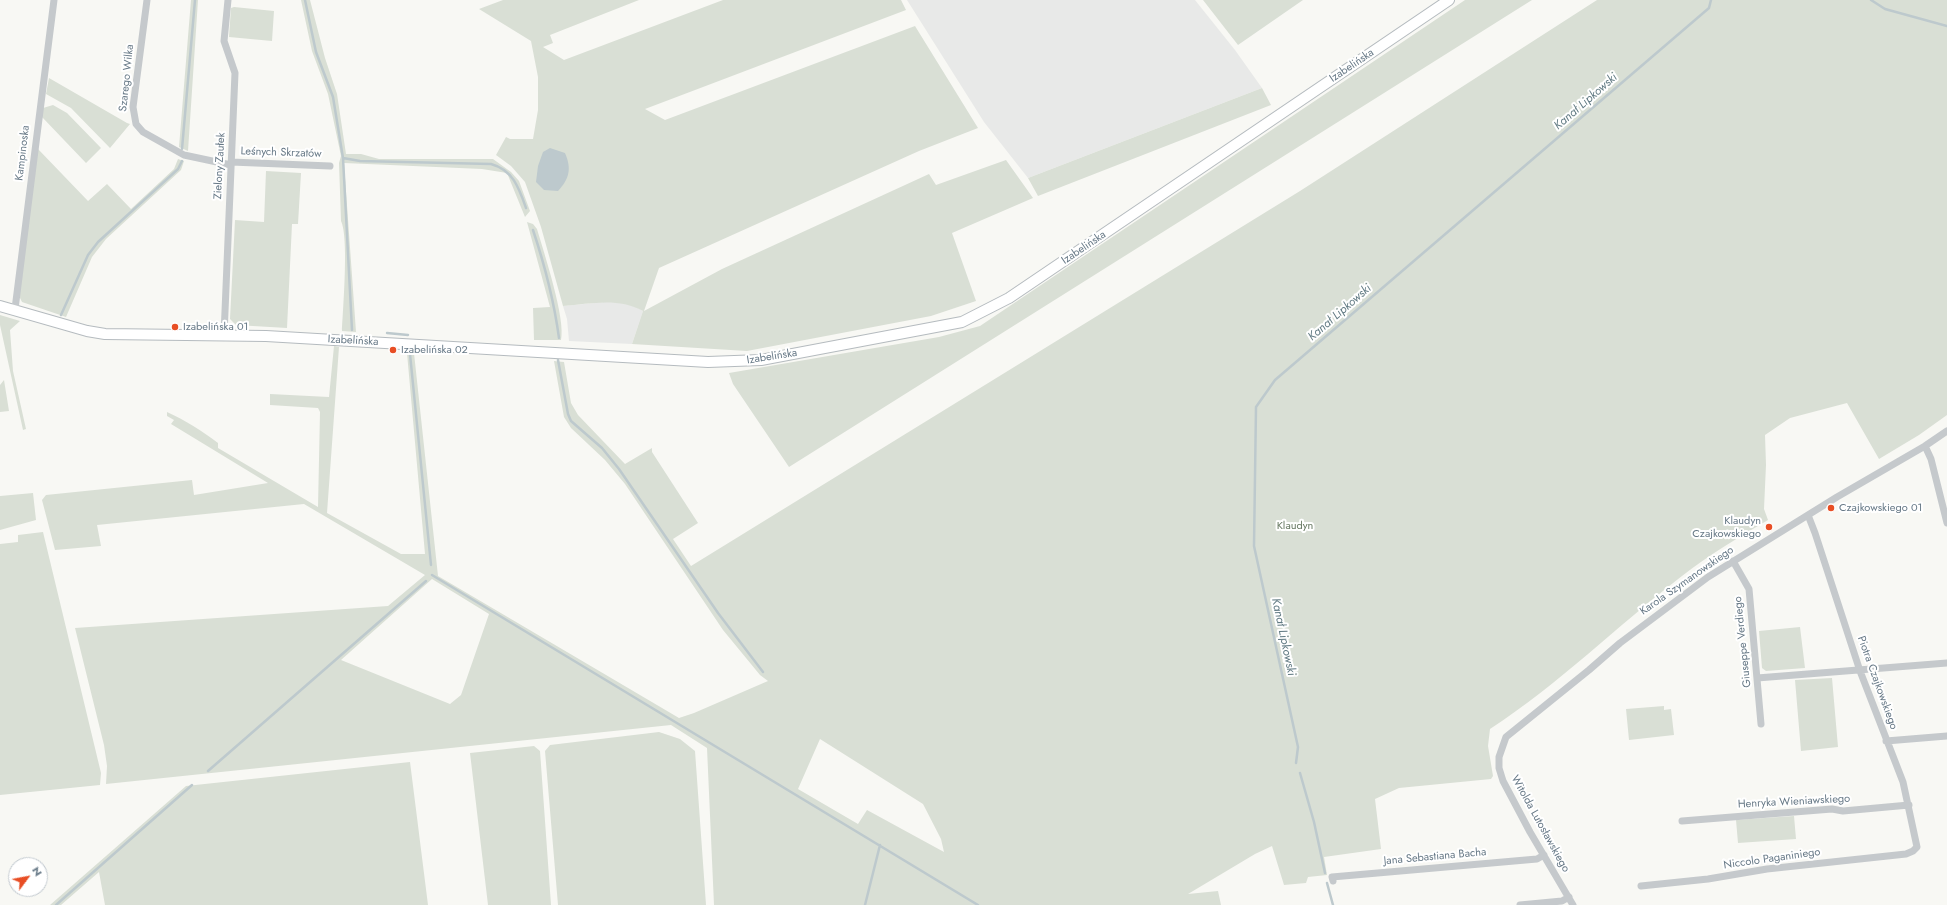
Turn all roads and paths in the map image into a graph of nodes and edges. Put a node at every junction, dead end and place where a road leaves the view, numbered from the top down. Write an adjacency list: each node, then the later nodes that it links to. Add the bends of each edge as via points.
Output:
1 (54, 0): 8 (street, Kampinoska)
2 (146, 0): 5 (street, Szarego Wilka, via 133,107 136,124 143,132 184,155)
3 (228, 0): 5 (street, Zielony Zaułek, via 224,41 235,73)
4 (1449, 0): 9 (street, Izabelińska, via 1009,298 962,322 761,360 732,362)
5 (231, 163): 6 (street, Leśnych Skrzatów); 9 (street, Zielony Zaułek)
6 (330, 166)
7 (0, 306): 8 (street, Izabelińska)
8 (14, 309): 9 (street, Izabelińska, via 94,333)
9 (224, 335)
10 (1947, 431): 11 (street, Karola Szymanowskiego)
11 (1925, 446): 12 (street, Karola Szymanowskiego); 13 (street, via 1931,459)
12 (1808, 515): 14 (street, Karola Szymanowskiego); 16 (street, Piotra Czajkowskiego)
13 (1947, 523)
14 (1733, 561): 17 (street, Giuseppe Verdiego, via 1749,588); 19 (street, Karola Szymanowskiego, via 1657,614)
15 (1947, 663): 16 (street)
16 (1860, 671): 17 (street); 21 (street, Piotra Czajkowskiego)
17 (1757, 678): 18 (street, Giuseppe Verdiego)
18 (1761, 724)
19 (1513, 730): 25 (street, Witolda Lutosławskiego, via 1506,737 1501,750 1500,773)
20 (1947, 736): 21 (street)
21 (1886, 741): 22 (street, Piotra Czajkowskiego, via 1899,769)
22 (1909, 805): 23 (street, Henryka Wieniawskiego); 24 (street, Piotra Czajkowskiego, via 1917,844 1913,851)
23 (1682, 821)
24 (1906, 854): 27 (street, Niccolo Paganiniego)
25 (1544, 856): 26 (street, Jana Sebastiana Bacha, via 1537,859 1332,877); 28 (street, Witolda Lutosławskiego)
26 (1333, 881)
27 (1641, 886)
28 (1569, 897): 29 (street, via 1562,901); 30 (street, Witolda Lutosławskiego)
29 (1520, 905)
30 (1573, 905)

